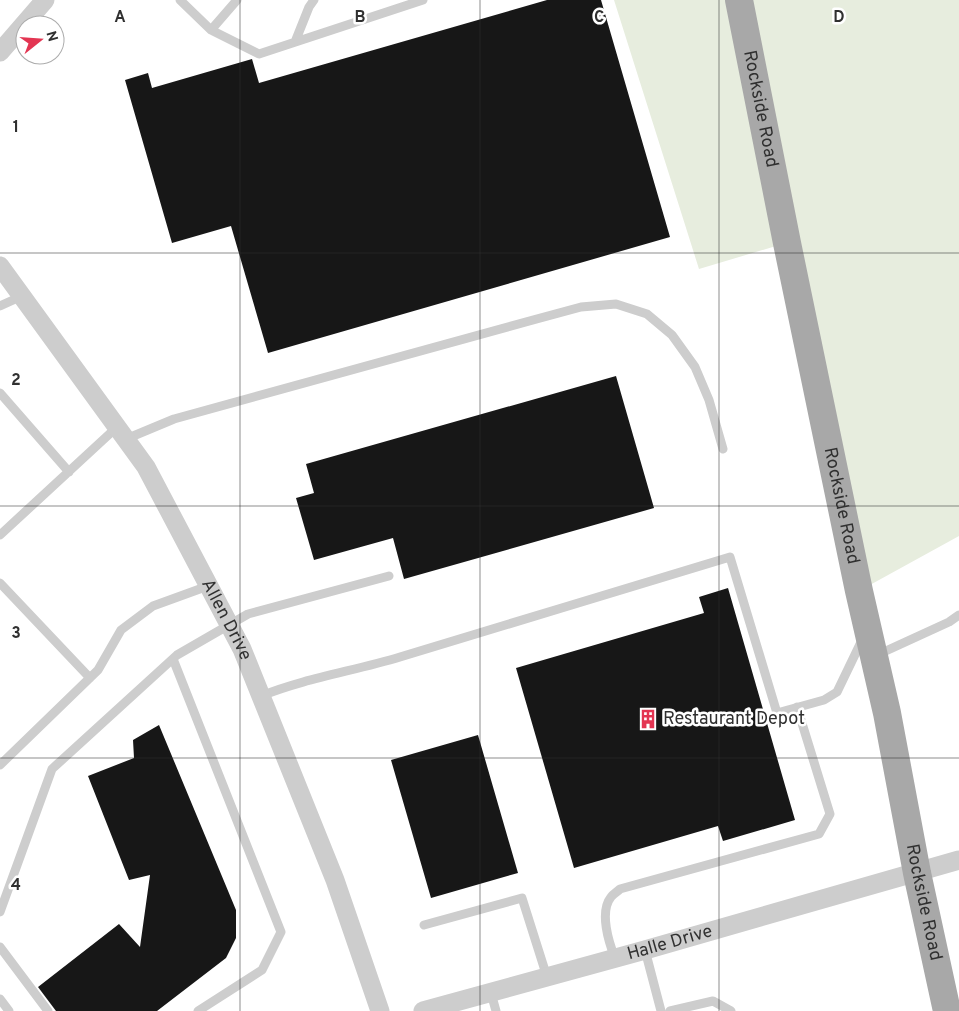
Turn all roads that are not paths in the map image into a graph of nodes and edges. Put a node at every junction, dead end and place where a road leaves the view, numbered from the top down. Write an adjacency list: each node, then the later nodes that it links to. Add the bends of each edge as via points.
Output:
1 (45, 0): 9 (street)
2 (180, 0): 7 (lane)
3 (237, 0): 7 (lane)
4 (314, 0): 8 (lane)
5 (423, 0): 8 (lane)
6 (739, 0): 23 (main road, Rockside Road)
7 (211, 30): 8 (lane, via 259,54)
8 (295, 42)
9 (0, 52)
10 (0, 266): 11 (street, Allen Drive)
11 (22, 296): 12 (lane); 14 (street, Allen Drive)
12 (0, 306)
13 (0, 393): 16 (lane)
14 (121, 433): 15 (lane, via 581,307 616,304 647,314 672,335 695,367); 16 (lane); 20 (street, Allen Drive, via 146,468)
15 (724, 449)
16 (69, 472): 17 (lane)
17 (0, 535)
18 (389, 576): 22 (lane, via 248,614)
19 (0, 583): 26 (lane)
20 (208, 586): 22 (street, Allen Drive); 26 (lane, via 153,606 121,630)
21 (959, 615): 24 (lane)
22 (228, 626): 25 (lane); 27 (street, Allen Drive, via 242,649)
23 (868, 629): 24 (main road, Rockside Road); 28 (lane, via 837,692 824,700)
24 (874, 656): 31 (main road, Rockside Road)
25 (173, 659): 32 (lane, via 52,769); 42 (lane, via 281,932 262,970)
26 (90, 678): 29 (lane)
27 (261, 696): 28 (lane, via 730,557 777,713); 43 (street, Allen Drive, via 335,880)
28 (798, 707): 36 (lane, via 830,814 819,834 620,889 610,898 605,916 608,940)
29 (0, 765)
30 (959, 860): 31 (street, Halle Drive)
31 (916, 873): 35 (street, Halle Drive); 48 (main road, Rockside Road)
32 (0, 912)
33 (424, 925): 37 (lane, via 522,898)
34 (0, 947): 41 (lane)
35 (645, 950): 36 (street, Halle Drive); 45 (lane)
36 (615, 958): 37 (street, Halle Drive)
37 (547, 978): 39 (street, Halle Drive)
38 (0, 999): 40 (lane)
39 (493, 1002): 44 (street, Halle Drive)
40 (9, 1011)
41 (48, 1011)
42 (198, 1011)
43 (380, 1011)
44 (423, 1011)
45 (661, 1011)
46 (670, 1011): 47 (lane, via 712,1001)
47 (731, 1011)
48 (947, 1011)

